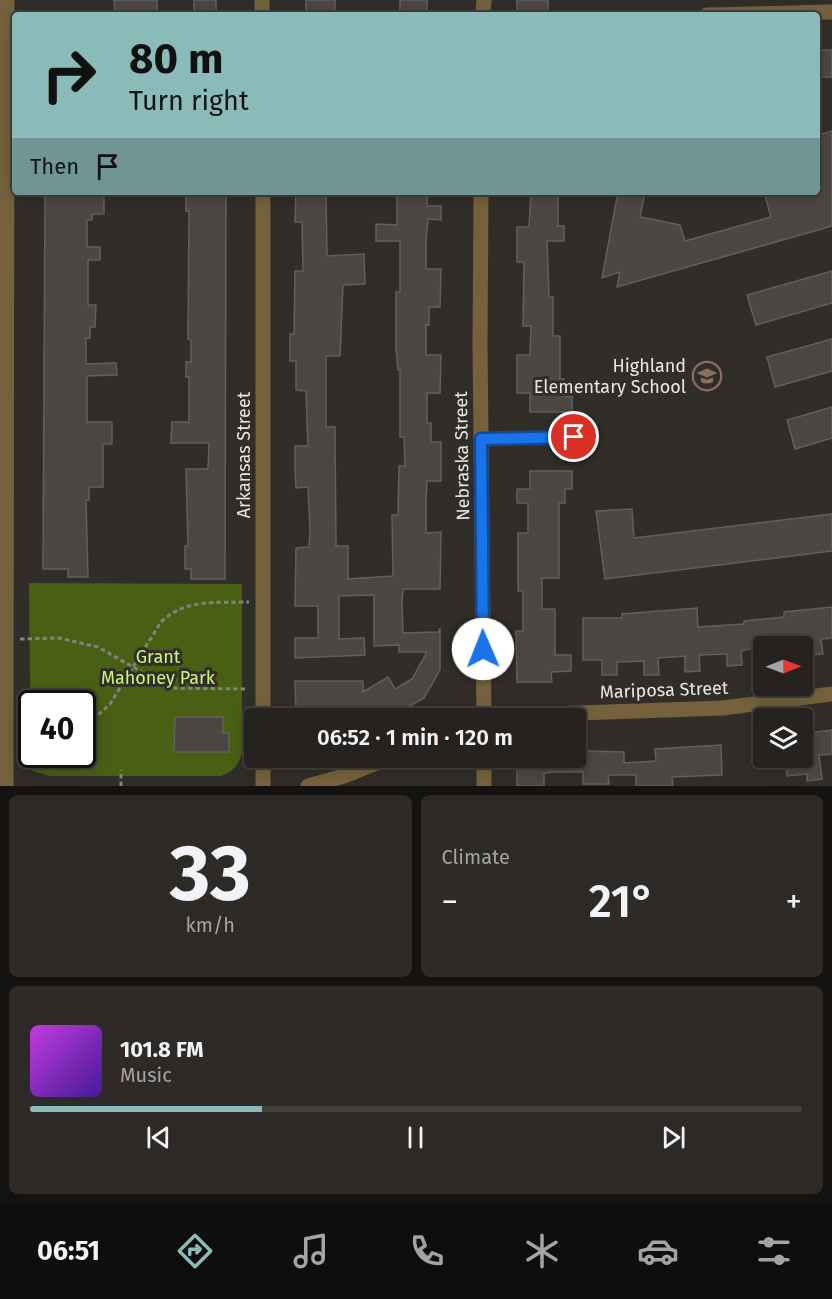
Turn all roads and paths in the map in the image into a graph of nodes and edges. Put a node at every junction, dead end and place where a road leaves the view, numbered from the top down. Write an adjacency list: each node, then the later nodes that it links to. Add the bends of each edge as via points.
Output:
1 (7, 0): 2 (street)
2 (7, 48): 5 (street)
3 (263, 195): 8 (street, Arkansas Street)
4 (481, 195): 7 (street, Nebraska Street)
5 (3, 420): 9 (street)
6 (574, 437): 7 (lane)
7 (481, 439): 14 (street, Nebraska Street)
8 (263, 602): 10 (path, via 198,603 178,608 161,622); 11 (street, Arkansas Street)
9 (6, 639): 10 (path, via 59,638 85,643); 21 (street)
10 (133, 667): 11 (path, via 170,688); 16 (path, via 107,708)
11 (263, 689): 13 (street, Arkansas Street)
12 (832, 694): 15 (street, Mariposa Street, via 723,708)
13 (263, 708)
14 (484, 708)
15 (586, 713)
16 (96, 718)
17 (263, 768): 23 (street)
18 (364, 768): 24 (street)
19 (484, 768): 25 (street)
20 (121, 770): 22 (path)
21 (6, 786)
22 (121, 786)
23 (263, 786)
24 (308, 786)
25 (484, 786)

